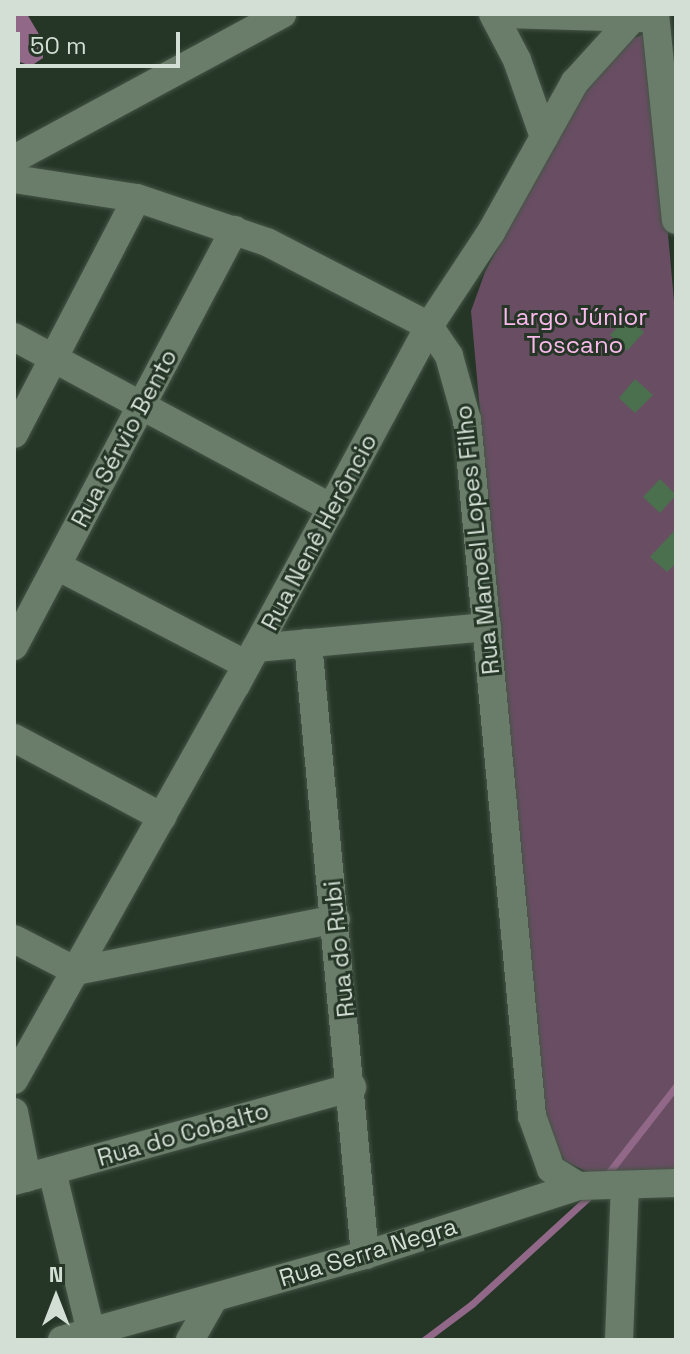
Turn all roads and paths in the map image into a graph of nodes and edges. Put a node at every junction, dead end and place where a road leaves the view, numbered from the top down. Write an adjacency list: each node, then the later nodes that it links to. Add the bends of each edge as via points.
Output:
1 (282, 14): 6 (street)
2 (493, 14): 5 (street, via 517,60)
3 (504, 14): 4 (street)
4 (654, 16): 5 (street, Rua Nenê Herôncio, via 575,82); 9 (street)
5 (544, 137): 11 (street, Rua Nenê Herôncio)
6 (14, 159)
7 (14, 179): 8 (street, Rua Manoel Lopes Filho)
8 (137, 198): 10 (street, Rua Manoel Lopes Filho); 13 (street)
9 (676, 220)
10 (234, 230): 11 (street, Rua Manoel Lopes Filho, via 311,261); 14 (street, Rua Sérvio Bento)
11 (429, 326): 16 (street, Rua Nenê Herôncio); 18 (street, Rua Manoel Lopes Filho, via 449,356 463,397)
12 (14, 337): 13 (street)
13 (56, 359): 14 (street); 15 (street)
14 (141, 404): 16 (street); 17 (street, Rua Sérvio Bento)
15 (14, 434)
16 (332, 508): 21 (street, Rua Nenê Herôncio)
17 (57, 566): 20 (street, Rua Sérvio Bento); 21 (street)
18 (487, 627): 19 (street); 32 (street, Rua Manoel Lopes Filho, via 532,1116 551,1169)
19 (308, 643): 21 (street); 24 (street, Rua do Rubi)
20 (14, 646)
21 (252, 657): 23 (street, Rua Nenê Herôncio)
22 (14, 738): 23 (street)
23 (162, 817): 26 (street, Rua Nenê Herôncio)
24 (336, 919): 26 (street); 28 (street, Rua do Rubi)
25 (14, 939): 26 (street)
26 (76, 971): 27 (street, Rua Nenê Herôncio)
27 (14, 1080)
28 (352, 1087): 30 (street, Rua do Cobalto); 34 (street, Rua do Rubi)
29 (14, 1112): 30 (street)
30 (31, 1177): 36 (street)
31 (676, 1183): 33 (street, Rua Serra Negra)
32 (578, 1186): 33 (street, Rua Serra Negra); 34 (street, Rua Serra Negra)
33 (625, 1186): 39 (street)
34 (365, 1255): 35 (street, Rua Serra Negra)
35 (214, 1298): 36 (street, Rua Serra Negra); 38 (street)
36 (91, 1332): 37 (street, Rua Serra Negra)
37 (62, 1340)
38 (190, 1340)
39 (619, 1340)

